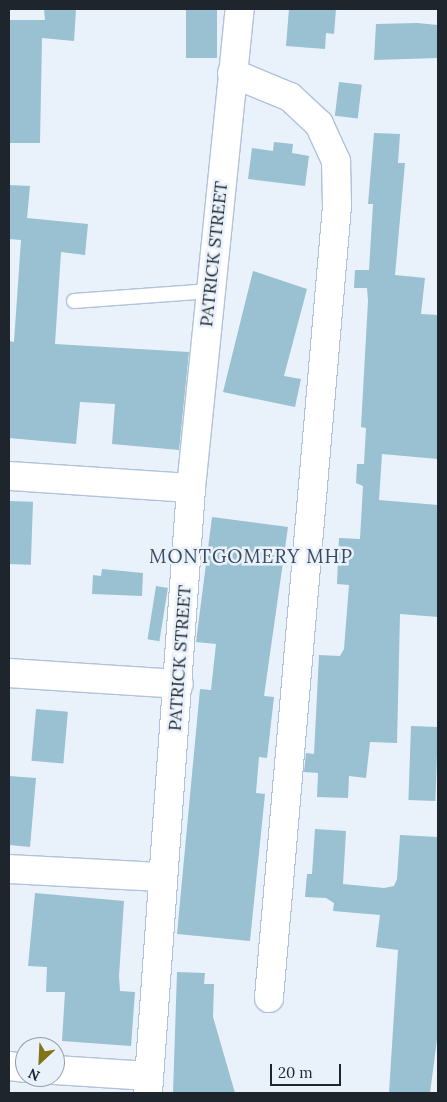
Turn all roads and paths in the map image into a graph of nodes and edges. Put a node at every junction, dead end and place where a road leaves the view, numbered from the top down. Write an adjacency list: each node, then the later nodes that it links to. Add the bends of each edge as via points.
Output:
1 (240, 9): 2 (street, PATRICK STREET)
2 (232, 74): 3 (street, PATRICK STREET); 11 (street, via 290,97 319,124 336,161 337,206)
3 (211, 291): 4 (lane); 6 (street, PATRICK STREET)
4 (74, 301)
5 (9, 476): 6 (street)
6 (190, 488): 8 (street, PATRICK STREET)
7 (9, 673): 8 (street)
8 (179, 684): 10 (street, PATRICK STREET)
9 (9, 869): 10 (street)
10 (161, 877): 13 (street, PATRICK STREET)
11 (269, 998)
12 (65, 1071): 13 (street)
13 (149, 1084)

